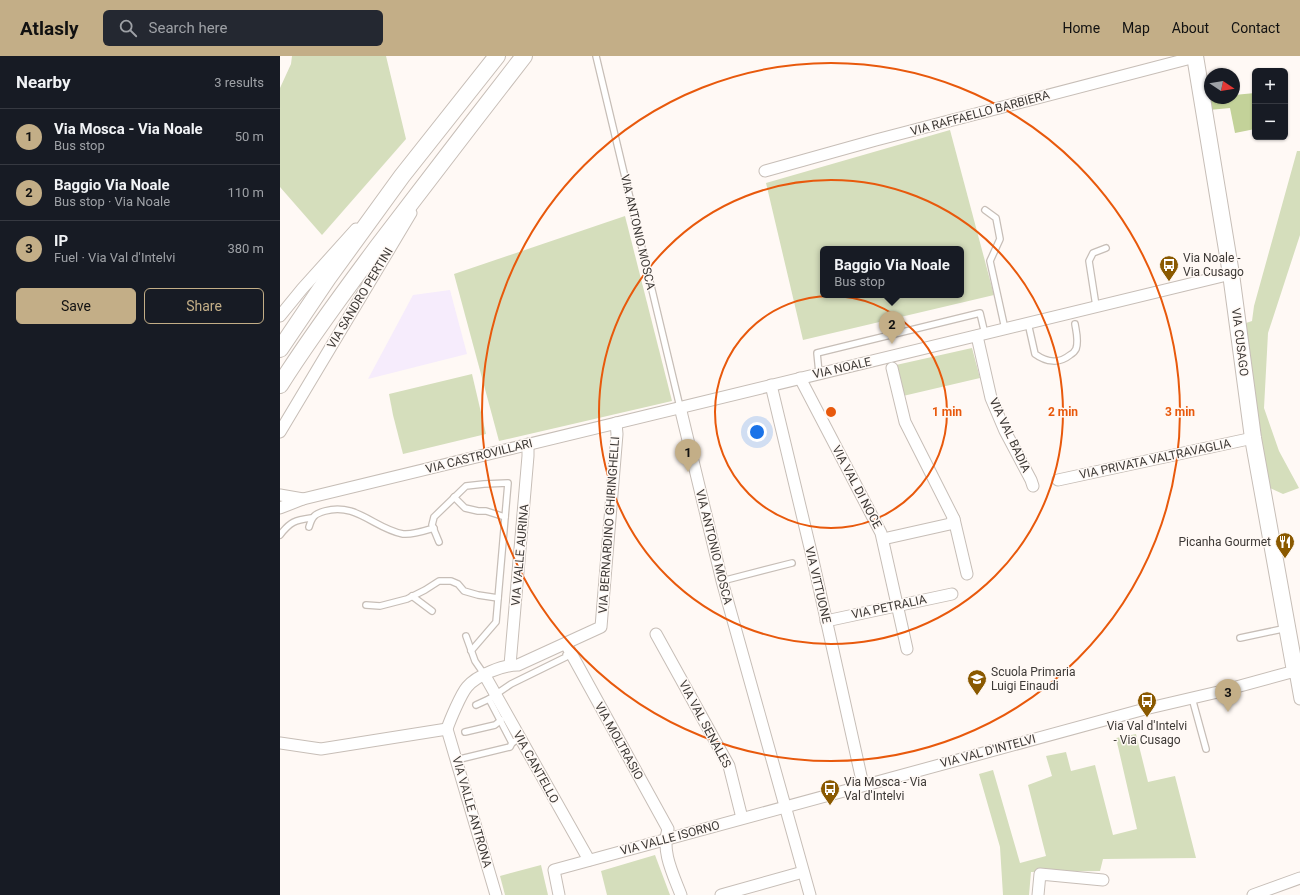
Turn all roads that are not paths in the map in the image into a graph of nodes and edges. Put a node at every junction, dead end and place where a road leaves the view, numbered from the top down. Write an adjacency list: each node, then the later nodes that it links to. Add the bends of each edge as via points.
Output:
1 (497, 56): 7 (main road)
2 (524, 56): 5 (main road, VIA SANDRO PERTINI)
3 (596, 56): 23 (lane, VIA ANTONIO MOSCA)
4 (1195, 56): 6 (street, VIA RAFFAELLO BARBIERA); 10 (main road, VIA CUSAGO)
5 (441, 163): 21 (main road, VIA SANDRO PERTINI, via 300,352); 25 (street, VIA SANDRO PERTINI)
6 (766, 171)
7 (402, 176): 12 (street); 17 (main road)
8 (985, 210): 15 (lane, via 996,218 1000,238 990,261)
9 (1106, 248): 11 (lane, via 1092,253 1089,261)
10 (1231, 274): 11 (street, VIA NOALE); 26 (main road, VIA CUSAGO)
11 (1096, 306): 13 (street, VIA NOALE)
12 (280, 316)
13 (1028, 323): 14 (lane, via 1035,354 1050,362 1064,359 1076,349); 15 (street, VIA NOALE)
14 (1075, 324)
15 (1005, 329): 16 (street, VIA NOALE)
16 (981, 335): 19 (street, VIA NOALE); 19 (lane, via 980,313 816,352); 29 (street, VIA VAL BADIA, via 991,398)
17 (280, 349)
18 (892, 368): 36 (street, via 906,422)
19 (819, 373): 20 (street, VIA NOALE)
20 (800, 378): 22 (street, VIA NOALE); 40 (street, VIA VAL DI NOCE)
21 (280, 385)
22 (771, 385): 23 (street, VIA NOALE); 51 (street, VIA VITTUONE)
23 (680, 407): 24 (street, VIA CASTROVILLARI); 44 (street, VIA ANTONIO MOSCA)
24 (616, 423): 27 (street, VIA CASTROVILLARI); 57 (street, VIA BERNARDINO GHIRINGHELLI, via 602,627)
25 (280, 432)
26 (1252, 438): 28 (street, VIA PRIVATA VALTRAVAGLIA); 52 (main road, VIA CUSAGO)
27 (528, 444): 32 (street, VIA CASTROVILLARI); 59 (street, VIA VALLE AURINA)
28 (1058, 480)
29 (1033, 486)
30 (280, 497): 32 (street)
31 (454, 497): 34 (lane, via 465,508 486,510); 34 (lane, via 466,486 508,483); 38 (lane, via 434,517)
32 (303, 499): 33 (street, VIA CASTROVILLARI)
33 (280, 508)
34 (505, 517): 47 (lane)
35 (312, 518): 37 (lane); 38 (lane, via 334,508 362,515 405,534); 39 (lane, via 288,525)
36 (954, 519): 40 (street, via 950,524); 43 (street)
37 (309, 528)
38 (434, 528): 41 (lane)
39 (280, 535)
40 (883, 539): 48 (street, VIA VAL DI NOCE)
41 (439, 542)
42 (792, 563): 44 (lane, VIA VITTUONE)
43 (967, 574)
44 (722, 581): 74 (street, VIA ANTONIO MOSCA)
45 (952, 594): 48 (street, VIA PETRALIA)
46 (412, 596): 47 (lane, via 440,581 451,581 464,591); 49 (lane, via 380,606); 50 (lane)
47 (498, 598): 58 (lane, via 496,622)
48 (898, 604): 51 (street, VIA PETRALIA); 56 (street, VIA VAL DI NOCE)
49 (366, 606)
50 (432, 611)
51 (826, 621): 73 (street, VIA VITTUONE)
52 (1287, 628): 55 (lane); 60 (main road, VIA CUSAGO)
53 (656, 634): 75 (street, VIA VAL SENALES, via 729,766)
54 (466, 636): 58 (lane)
55 (1240, 638)
56 (907, 649)
57 (566, 650): 59 (street, via 518,665); 62 (lane, via 566,657 511,684); 76 (street, VIA MOLTRASIO, via 668,829)
58 (471, 651): 61 (lane)
59 (510, 665): 61 (street)
60 (1298, 670): 63 (street, VIA VAL D'INTELVI); 64 (street, VIA CUSAGO)
61 (484, 674): 62 (street, VIA CANTELLO); 67 (street, via 467,686)
62 (492, 697): 65 (lane); 66 (lane); 69 (street, VIA CANTELLO)
63 (1192, 698): 71 (lane); 73 (street, VIA VAL D'INTELVI)
64 (1300, 698)
65 (476, 705)
66 (501, 720): 68 (lane, via 495,725); 69 (lane)
67 (447, 730): 70 (street, via 321,749); 72 (street, VIA VALLE ANTRONA)
68 (465, 732)
69 (516, 741): 72 (lane, via 510,747); 77 (street, VIA CANTELLO)
70 (280, 743)
71 (1206, 749)
72 (456, 760): 81 (street, VIA VALLE ANTRONA)
73 (863, 785): 74 (street, VIA VAL D'INTELVI)
74 (785, 806): 75 (street, VIA VALLE ISORNO); 78 (street, VIA ANTONIO MOSCA)
75 (742, 818): 76 (street, VIA VALLE ISORNO)
76 (665, 840): 77 (street, VIA VALLE ISORNO); 83 (street, VIA MOLTRASIO, via 666,853)
77 (589, 860): 82 (street, VIA VALLE ISORNO, via 554,870)
78 (803, 872): 84 (street); 85 (street, VIA ANTONIO MOSCA)
79 (1300, 878): 87 (street)
80 (1103, 880): 86 (street, via 1040,874)
81 (496, 895)
82 (559, 895)
83 (681, 895)
84 (721, 895)
85 (810, 895)
86 (1038, 895)
87 (1253, 895)

